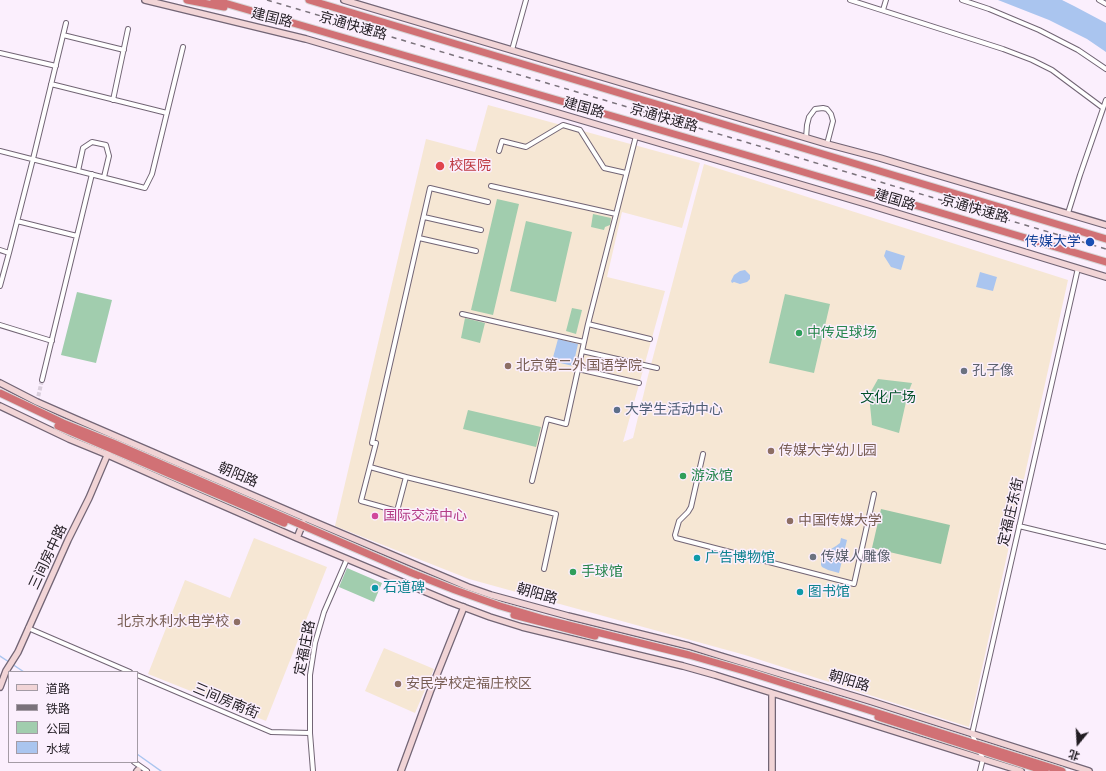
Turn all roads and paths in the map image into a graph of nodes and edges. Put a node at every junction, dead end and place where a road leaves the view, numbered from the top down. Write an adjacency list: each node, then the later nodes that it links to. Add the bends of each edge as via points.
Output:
1 (145, 0): 28 (street, 建国路, via 306,39)
2 (187, 0): 13 (highway)
3 (214, 0): 13 (highway, 京通快速路)
4 (309, 0): 48 (highway, 京通快速路)
5 (344, 0): 19 (street)
6 (526, 0): 19 (street)
7 (850, 0): 12 (street)
8 (886, 0): 12 (street)
9 (962, 0): 22 (street, via 1039,30 1078,50)
10 (1099, 0): 11 (street)
11 (1106, 4)
12 (884, 10): 26 (street, via 1032,60 1052,70)
13 (278, 18): 52 (highway, 京通快速路)
14 (66, 23): 16 (street)
15 (128, 29): 18 (street)
16 (63, 35): 18 (street); 21 (street)
17 (183, 47): 27 (street)
18 (124, 50): 24 (street)
19 (512, 50): 29 (street)
20 (0, 53): 21 (street)
21 (56, 66): 23 (street)
22 (1106, 69)
23 (51, 84): 24 (street); 33 (street)
24 (113, 100): 27 (street)
25 (1106, 100): 26 (street)
26 (1103, 108): 40 (street)
27 (166, 113): 37 (street, via 152,174 145,188)
28 (636, 136): 35 (street); 53 (street, 建国路)
29 (806, 138): 30 (street); 30 (street, via 809,117 815,109 827,109 833,120)
30 (827, 144): 40 (street)
31 (0, 151): 33 (street)
32 (499, 151): 35 (street, via 502,141 526,147 563,125 580,130 604,168)
33 (34, 159): 34 (street); 43 (street)
34 (78, 171): 36 (street); 37 (street, via 83,148 92,142 106,145 109,156)
35 (626, 173): 41 (street)
36 (92, 174): 37 (street); 46 (street)
37 (104, 178)
38 (491, 186): 41 (street)
39 (488, 202): 42 (street, via 430,188)
40 (1068, 213): 44 (street)
41 (616, 214): 57 (street)
42 (424, 217): 45 (street); 47 (street)
43 (17, 221): 46 (street); 51 (street)
44 (1106, 225)
45 (481, 230)
46 (77, 236): 60 (street)
47 (419, 238): 50 (street); 73 (street, via 372,443 376,444)
48 (1106, 239)
49 (0, 250): 51 (street)
50 (476, 251)
51 (9, 253): 55 (street)
52 (1106, 262)
53 (1078, 268): 54 (street, 建国路); 78 (street, 定福庄东街)
54 (1106, 277)
55 (0, 286)
56 (462, 314): 61 (street)
57 (588, 324): 59 (street); 61 (street)
58 (0, 325): 60 (street)
59 (650, 339)
60 (52, 341): 65 (street)
61 (584, 342): 62 (street)
62 (582, 352): 63 (street); 64 (street)
63 (657, 368)
64 (578, 369): 67 (street); 75 (street, via 566,424 547,419)
65 (42, 380)
66 (0, 383): 71 (street, 朝阳路)
67 (639, 383)
68 (0, 393): 71 (highway, 朝阳路)
69 (0, 398): 71 (highway, 朝阳路, via 61,427)
70 (0, 406): 71 (street, 朝阳路, via 69,439)
71 (112, 446): 77 (highway, 朝阳路); 79 (street, 朝阳路, via 171,483); 84 (street, 三间房中路)
72 (704, 454): 76 (street, via 691,507 679,521 676,538 854,584)
73 (370, 467): 74 (street); 74 (street, via 361,501 397,511)
74 (406, 477): 82 (street, via 556,514)
75 (532, 481)
76 (874, 494)
77 (302, 524): 79 (street); 91 (street, 朝阳路, via 492,595 681,644); 92 (highway, 朝阳路, via 412,573 500,606 689,655)
78 (1019, 526): 80 (street); 91 (street, 定福庄东街)
79 (297, 538): 81 (street, 朝阳路)
80 (1106, 547)
81 (348, 559): 83 (street, 朝阳路); 90 (street, 定福庄路, via 324,612 315,643 310,675)
82 (544, 568)
83 (464, 608): 89 (street, 朝阳路, via 522,627 683,666); 97 (street)
84 (28, 628): 85 (street, 三间房中路); 86 (street)
85 (8, 671): 88 (street, 三间房中路)
86 (128, 671)
87 (138, 675): 90 (street, 三间房南街, via 271,732)
88 (0, 687)
89 (772, 693): 93 (street, 朝阳路); 98 (street)
90 (310, 733): 96 (street, 定福庄路)
91 (972, 734): 92 (street); 103 (street, 朝阳路)
92 (978, 747): 93 (street); 101 (highway, 朝阳路); 102 (highway, 朝阳路)
93 (983, 759): 99 (street); 100 (street, 朝阳路)
94 (135, 763): 95 (street)
95 (147, 771)
96 (313, 771)
97 (401, 771)
98 (772, 771)
99 (980, 771)
100 (1021, 771)
101 (1045, 771)
102 (1062, 771)
103 (1089, 771)

